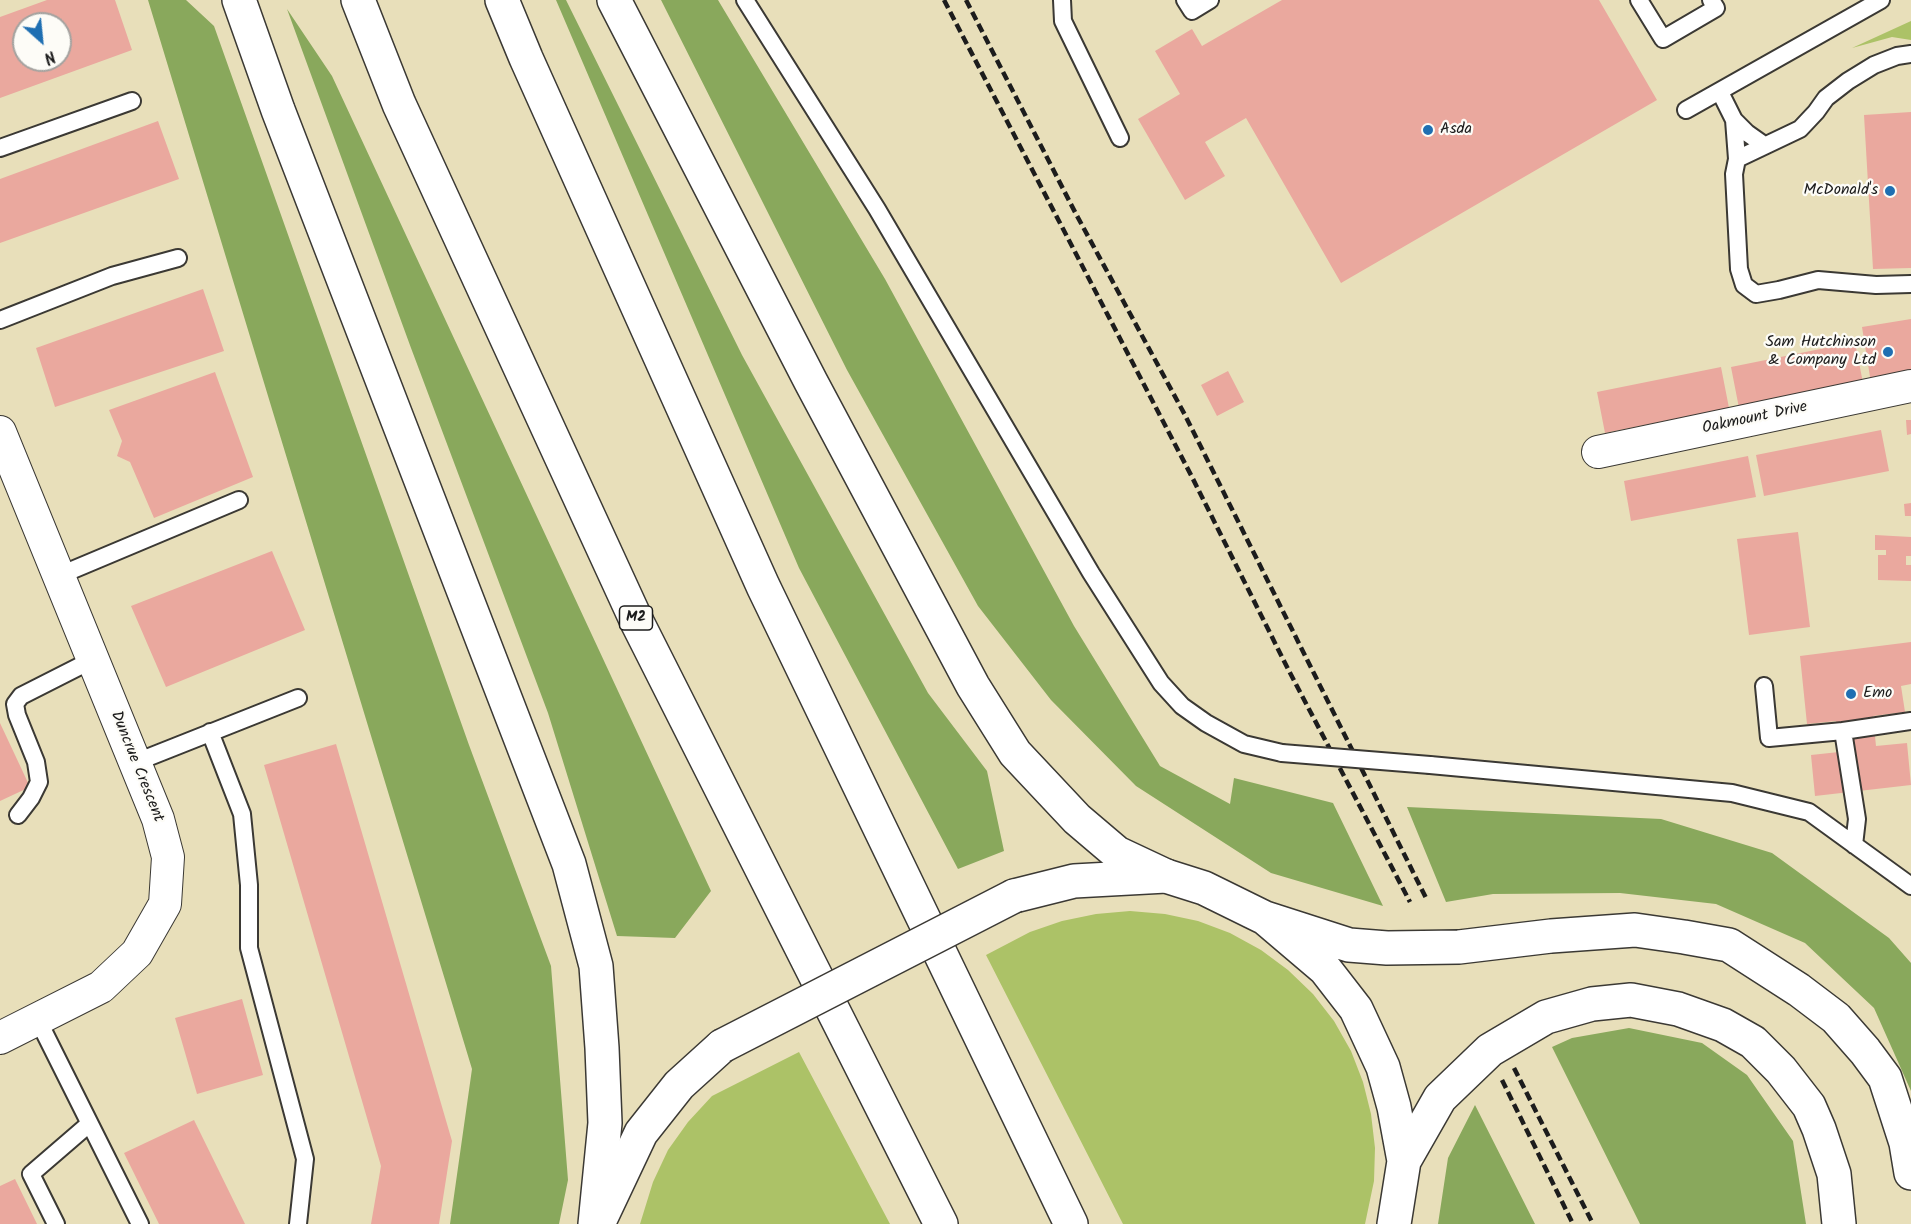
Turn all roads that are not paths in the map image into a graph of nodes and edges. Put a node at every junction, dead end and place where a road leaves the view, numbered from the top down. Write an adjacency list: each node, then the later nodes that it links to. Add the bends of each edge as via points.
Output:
1 (238, 0): 49 (main road, via 569,864 596,966 605,1123)
2 (358, 0): 50 (main road, M2, via 399,104 638,624)
3 (502, 0): 51 (main road, via 763,586)
4 (614, 0): 38 (main road, via 822,403 973,686 1015,753 1077,819 1117,853)
5 (745, 0): 37 (lane, bridge, via 877,209 1091,573 1161,683 1182,706 1244,744 1282,753 1732,793 1809,812)
6 (1062, 0): 17 (lane, via 1063,21)
7 (1185, 0): 8 (lane, via 1192,11)
8 (1210, 0)
9 (1639, 0): 11 (lane, via 1662,39)
10 (1881, 0): 13 (lane)
11 (1713, 4)
12 (1911, 54): 18 (lane, via 1874,65 1848,81 1826,98 1800,129)
13 (1720, 92): 15 (lane); 16 (lane)
14 (132, 101): 19 (lane)
15 (1686, 110)
16 (1734, 120): 18 (lane); 20 (lane)
17 (1120, 138)
18 (1764, 145): 20 (lane)
19 (0, 148)
20 (1737, 159): 22 (lane, via 1734,174 1739,269 1744,285 1756,294 1818,280)
21 (178, 258): 23 (lane, via 112,276)
22 (1911, 284)
23 (0, 320)
24 (1911, 386): 26 (street, Oakmount Drive)
25 (0, 432): 28 (street, Duncrue Crescent)
26 (1598, 452)
27 (239, 500): 28 (lane)
28 (58, 576): 29 (street, Duncrue Crescent)
29 (92, 660): 35 (street, Duncrue Crescent); 36 (lane, via 21,696 15,704 16,716 36,762 39,782)
30 (1764, 686): 33 (lane, via 1769,738)
31 (298, 698): 34 (lane)
32 (1911, 721): 33 (lane)
33 (1843, 731): 37 (lane, via 1857,819)
34 (210, 732): 35 (lane); 48 (lane, via 242,814 249,885 249,948 305,1159)
35 (134, 762): 41 (street, Duncrue Crescent, via 158,819 168,856 165,904 137,953 101,987)
36 (18, 815)
37 (1854, 845): 39 (lane)
38 (1166, 876): 40 (main road, via 1204,888); 49 (main road, bridge, via 1074,881 1014,896 722,1046 679,1085 641,1133)
39 (1911, 886)
40 (1265, 918): 44 (main road, via 1325,969 1356,1009 1383,1067); 45 (main road, via 1349,945 1387,948 1459,947 1635,930 1729,945 1836,1018 1865,1051 1885,1078 1906,1143)
41 (38, 1020): 42 (street, Duncrue Crescent); 43 (lane)
42 (0, 1038)
43 (89, 1124): 46 (lane, via 31,1174); 47 (lane)
44 (1404, 1161): 52 (main road); 53 (main road, via 1440,1098 1490,1050 1546,1017 1592,1004 1631,1000 1678,1009 1723,1025 1753,1042 1781,1070 1809,1106 1819,1129 1834,1174)
45 (1911, 1173)
46 (56, 1224)
47 (140, 1224)
48 (298, 1224)
49 (597, 1224)
50 (941, 1224)
51 (1071, 1224)
52 (1394, 1224)
53 (1839, 1224)

